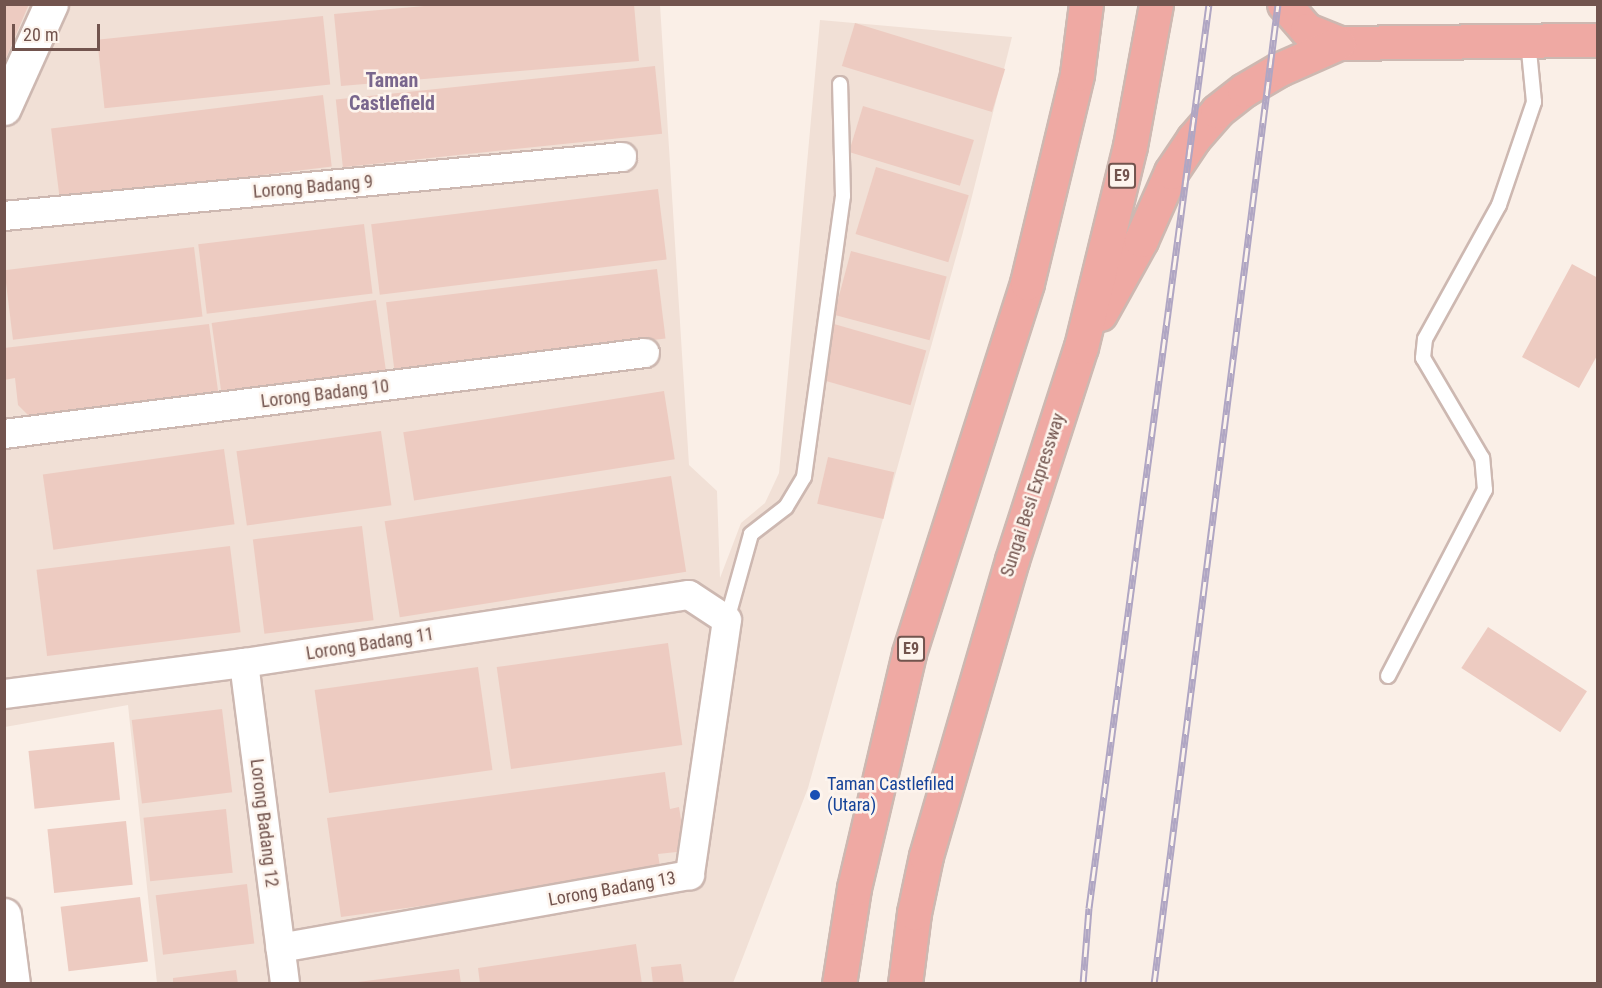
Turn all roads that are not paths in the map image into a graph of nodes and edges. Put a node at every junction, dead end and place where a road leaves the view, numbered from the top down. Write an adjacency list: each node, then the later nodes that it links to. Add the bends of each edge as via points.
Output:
1 (51, 4): 9 (street)
2 (1086, 4): 23 (highway, E9, via 1077,74 1027,283 909,653 854,888)
3 (1156, 4): 12 (highway, Sungai Besi Expressway / E9, via 1130,146)
4 (1284, 4): 7 (highway, via 1307,30)
5 (1527, 40): 6 (highway); 7 (highway); 17 (lane, via 1534,102 1499,205 1425,339 1423,358 1482,458 1485,490)
6 (1598, 40)
7 (1339, 43): 12 (highway, via 1244,90 1217,111 1193,139 1171,172 1142,240)
8 (840, 84): 15 (lane, via 843,196 804,477 786,507 751,534)
9 (4, 108)
10 (622, 157): 11 (street, Lorong Badang 9)
11 (4, 216)
12 (1081, 346): 24 (highway, Sungai Besi Expressway / E9, via 1012,560 926,856)
13 (645, 353): 14 (street, Lorong Badang 10)
14 (4, 434)
15 (727, 620): 16 (street, Lorong Badang 11, via 690,595); 20 (street, Lorong Badang 13, via 690,875)
16 (244, 663): 18 (street, Lorong Badang 11); 20 (street, Lorong Badang 12)
17 (1388, 676)
18 (4, 694)
19 (4, 915): 21 (street)
20 (280, 948): 22 (street, Lorong Badang 12)
21 (13, 984)
22 (285, 984)
23 (839, 984)
24 (905, 984)

